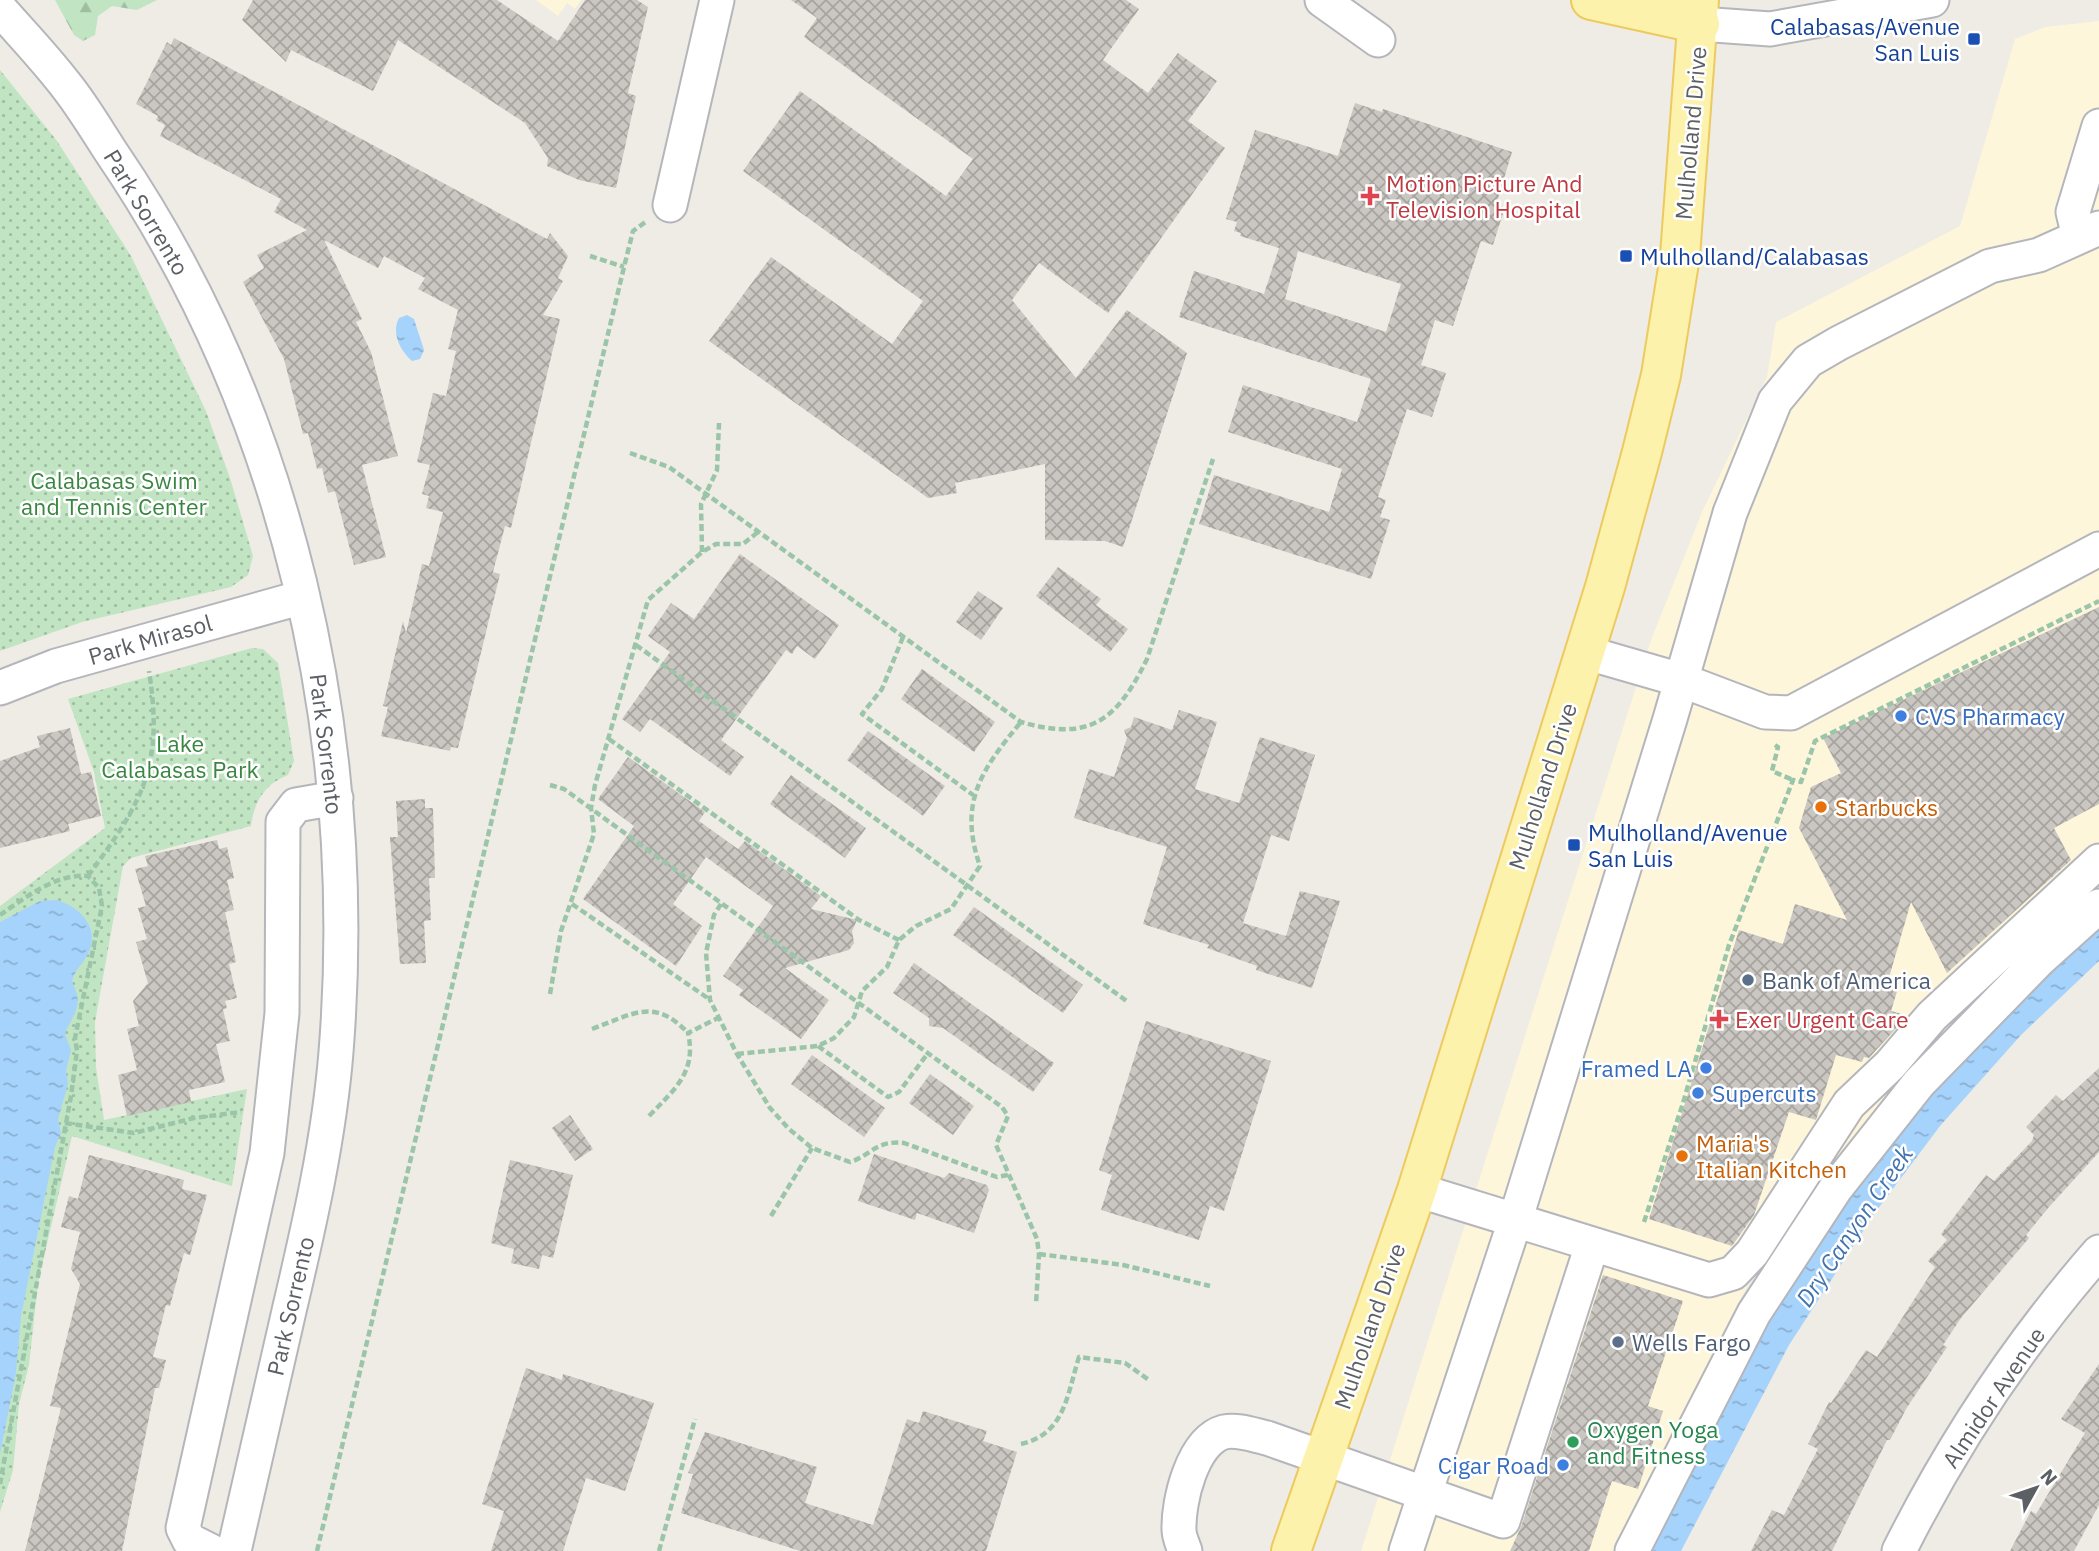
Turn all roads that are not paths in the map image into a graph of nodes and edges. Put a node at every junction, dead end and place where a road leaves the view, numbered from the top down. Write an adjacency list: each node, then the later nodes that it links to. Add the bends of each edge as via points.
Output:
1 (717, 0): 9 (street)
2 (1322, 0): 7 (street)
3 (1591, 0): 6 (main road)
4 (1932, 0): 6 (street, via 1770,29)
5 (0, 9): 12 (street, Park Sorrento, via 66,84 188,278 241,397 270,477)
6 (1700, 12): 13 (main road, Mulholland Drive, via 1680,256 1661,375)
7 (1378, 40)
8 (2099, 126): 10 (street, via 2073,212)
9 (670, 205)
10 (2089, 233): 14 (street, via 2039,255 1990,267 1808,361 1775,401 1730,513)
11 (2099, 549): 14 (street, via 1791,713 1765,712)
12 (303, 597): 15 (street, Park Mirasol, via 56,666); 16 (street, Park Sorrento, via 324,698)
13 (1584, 652): 14 (street); 19 (main road, Mulholland Drive)
14 (1681, 680): 20 (street)
15 (0, 688)
16 (336, 798): 26 (street, via 296,805 284,822 282,1013 267,1153 183,1528 189,1540); 27 (street, Park Sorrento, via 342,903 336,1054 313,1207)
17 (2099, 861): 21 (street, via 1932,1016 1849,1104 1752,1253 1733,1273 1709,1280)
18 (2099, 906): 30 (street, via 2039,960 1919,1083 1836,1188 1754,1313)
19 (1417, 1190): 20 (street); 23 (main road, Mulholland Drive)
20 (1515, 1221): 21 (street); 24 (street)
21 (1592, 1245): 24 (street, via 1503,1521)
22 (2099, 1252): 31 (street, Almidor Avenue, via 1986,1402)
23 (1322, 1457): 24 (street); 25 (street, via 1241,1432 1214,1436 1192,1466); 28 (main road, Mulholland Drive)
24 (1423, 1494): 29 (street)
25 (1174, 1545)
26 (211, 1551)
27 (234, 1551)
28 (1291, 1551)
29 (1406, 1551)
30 (1632, 1551)
31 (1899, 1551)

